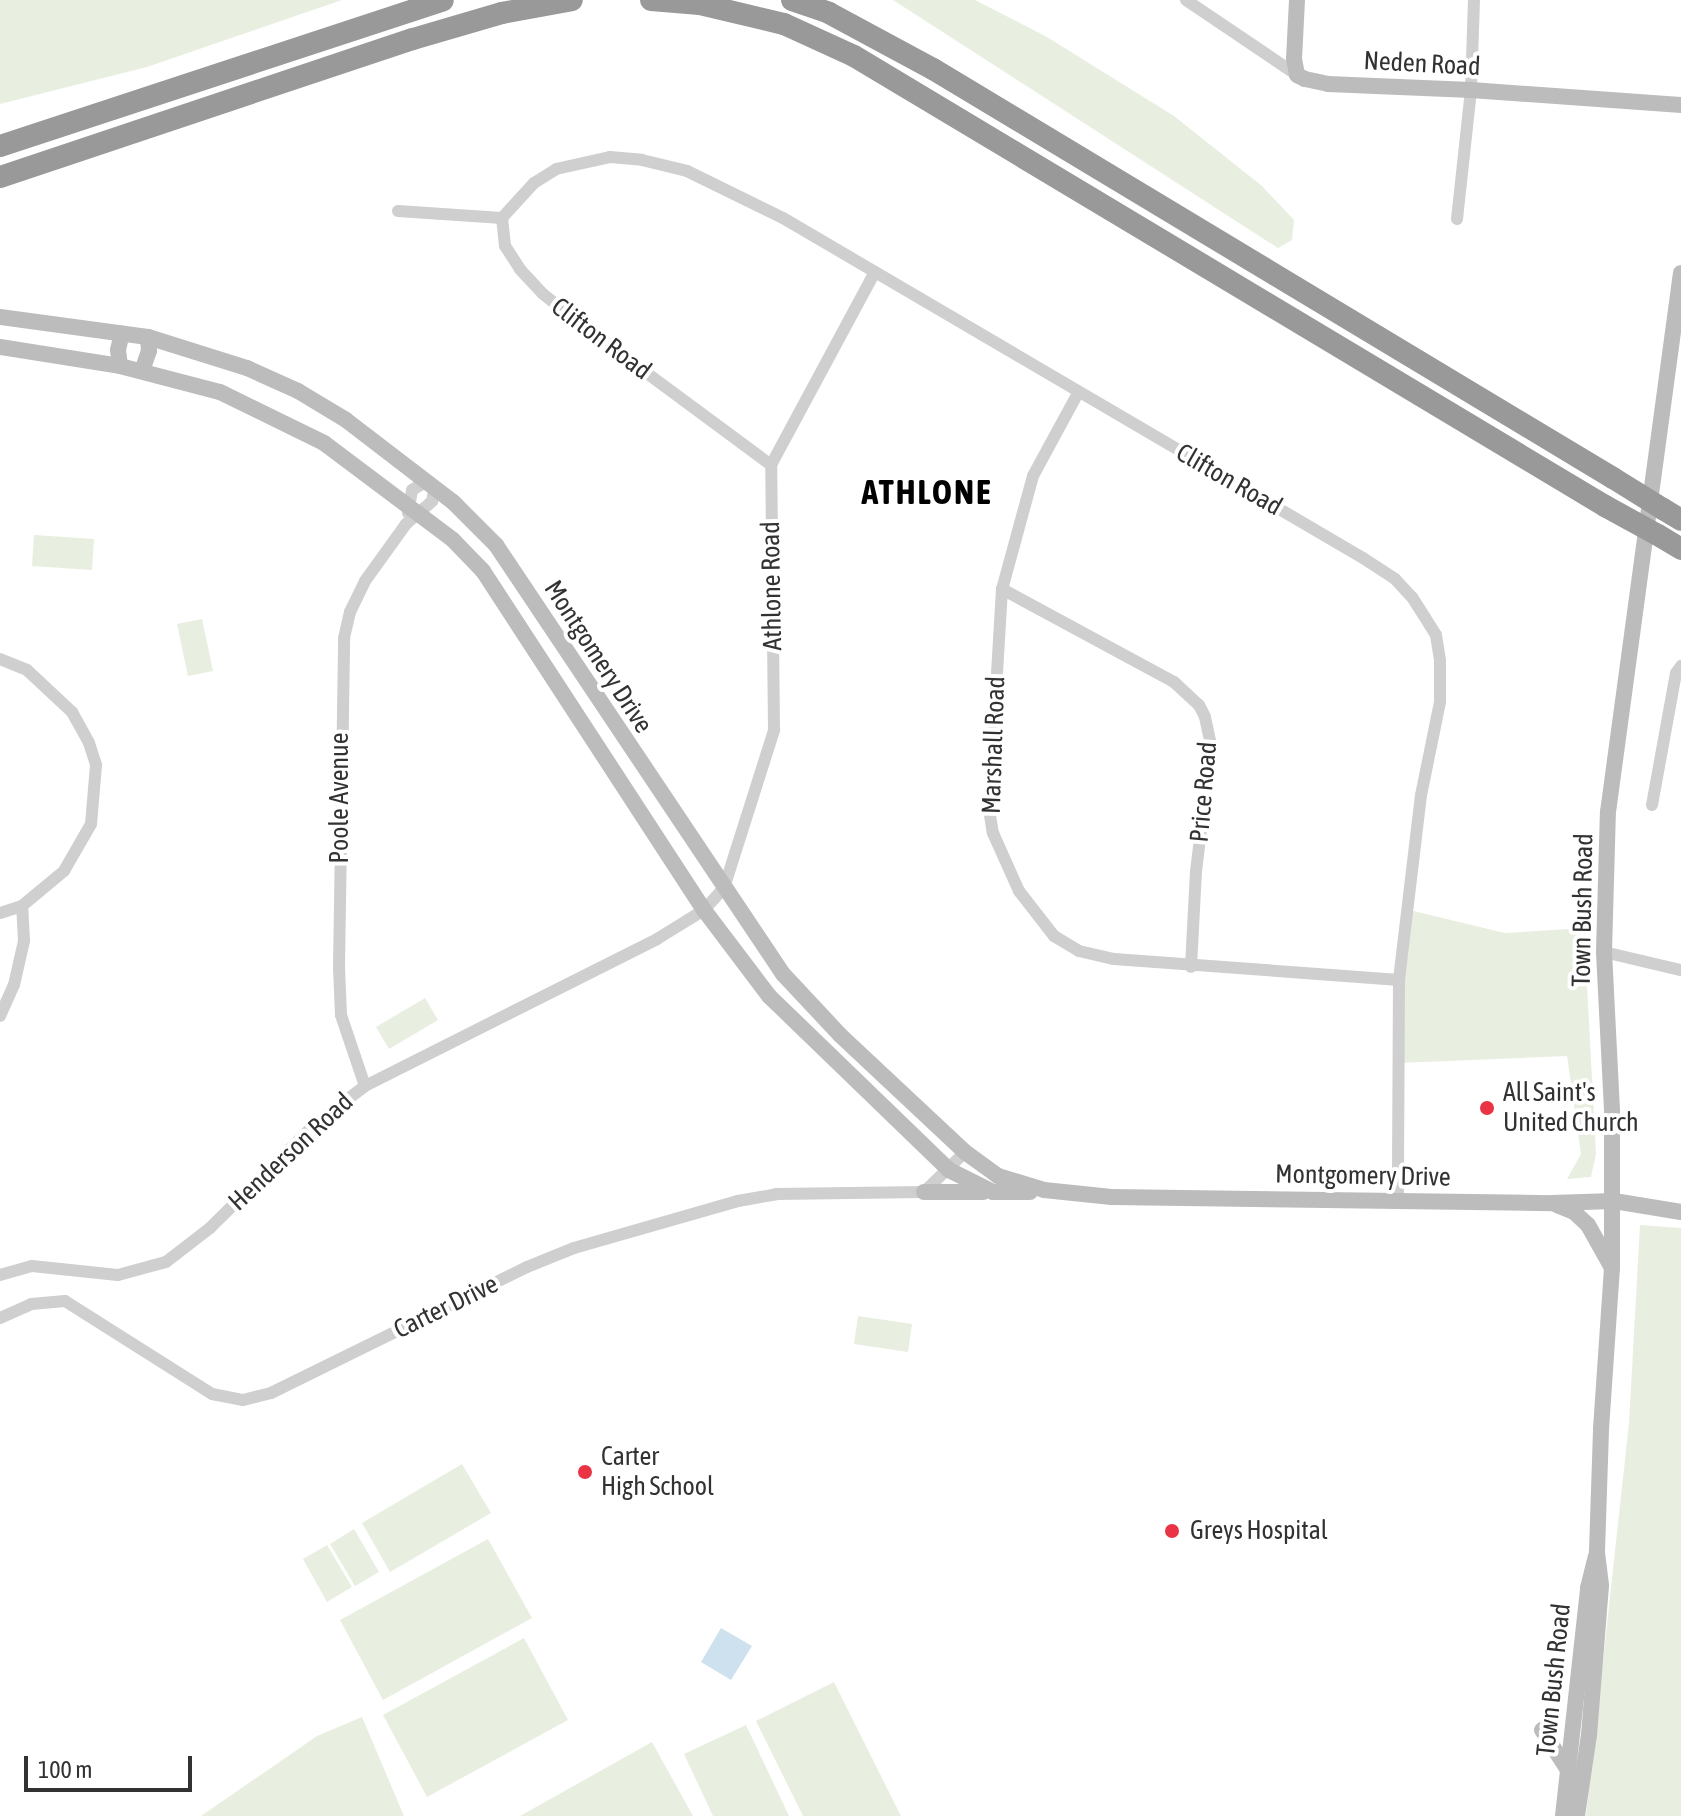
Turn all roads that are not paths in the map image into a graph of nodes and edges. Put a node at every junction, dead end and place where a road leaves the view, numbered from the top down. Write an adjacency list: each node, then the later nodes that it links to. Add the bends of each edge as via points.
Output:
1 (443, 0): 11 (highway)
2 (572, 0): 12 (highway, via 502,13 413,39)
3 (651, 0): 29 (highway, bridge, via 700,4 771,21 854,56)
4 (792, 0): 27 (highway, bridge, via 853,25 933,69)
5 (1186, 0): 8 (street, Neden Road)
6 (1297, 0): 8 (street)
7 (1474, 0): 9 (street)
8 (1297, 75): 9 (street, Neden Road, via 1328,84)
9 (1471, 90): 10 (street, Neden Road); 15 (street)
10 (1681, 105)
11 (0, 146)
12 (0, 177)
13 (398, 211): 14 (street)
14 (502, 218): 16 (street, Clifton Road, via 534,183 556,169 610,157 642,160 687,171 783,218); 25 (street, Clifton Road, via 505,246 543,294)
15 (1457, 219)
16 (875, 272): 24 (street, Clifton Road); 25 (street, Athlone Road)
17 (1681, 273): 42 (street, Town Bush Road, via 1618,723 1608,812)
18 (0, 317): 19 (street, Montgomery Drive)
19 (122, 333): 20 (street, Montgomery Drive); 22 (street)
20 (148, 337): 23 (street); 26 (street, Montgomery Drive, via 247,368 298,391)
21 (0, 347): 22 (street, Montgomery Drive)
22 (120, 366): 23 (street, Montgomery Drive)
23 (142, 371): 28 (street, Montgomery Drive, via 220,392 303,431)
24 (1078, 393): 30 (street, Marshall Road, via 1033,476); 45 (street, Clifton Road, via 1395,579 1436,635 1440,702 1421,795)
25 (771, 465): 38 (street, Athlone Road, via 774,730)
26 (431, 484): 28 (street, Poole Avenue, via 432,501); 28 (street, Poole Avenue, via 412,490); 33 (street, Montgomery Drive, via 496,545)
27 (1672, 514)
28 (410, 515): 34 (street, Montgomery Drive, via 453,540 483,571); 51 (street, Poole Avenue, via 350,612 340,673 341,1015)
29 (1681, 549)
30 (1002, 589): 43 (street, Price Road, via 1174,682 1199,705 1211,746); 43 (street, Marshall Road, via 989,809 1003,861 1047,927 1079,951)
31 (0, 659): 39 (street, via 27,670 72,712 96,765 91,824 81,845 45,891)
32 (1681, 666): 37 (street)
33 (594, 694): 34 (street); 35 (street, Montgomery Drive)
34 (573, 709): 36 (street, Montgomery Drive)
35 (605, 711): 36 (street); 38 (street, Montgomery Drive)
36 (583, 724): 40 (street, Montgomery Drive)
37 (1652, 805)
38 (724, 888): 40 (street, Athlone Road); 47 (street, Montgomery Drive, via 783,974)
39 (22, 906): 41 (street); 46 (street, via 24,941)
40 (704, 910): 48 (street, Montgomery Drive, via 769,996); 51 (street, Henderson Road, via 657,939)
41 (0, 913)
42 (1604, 952): 44 (street); 58 (street, Town Bush Road)
43 (1191, 967): 45 (street, Marshall Road)
44 (1681, 970)
45 (1399, 980): 57 (street, Clifton Road)
46 (0, 1016)
47 (822, 1016): 48 (street); 49 (street, Montgomery Drive)
48 (806, 1035): 50 (street, Montgomery Drive)
49 (840, 1035): 50 (street); 52 (street, Montgomery Drive)
50 (826, 1052): 53 (street, Montgomery Drive)
51 (365, 1086): 62 (street, Henderson Road, via 314,1125 210,1228 166,1262 118,1275 32,1266)
52 (965, 1152): 53 (street); 54 (street, Montgomery Drive, via 998,1176)
53 (949, 1170): 55 (street); 56 (street, Montgomery Drive)
54 (1044, 1190): 56 (street, Montgomery Drive); 57 (street, Montgomery Drive, via 1112,1197)
55 (924, 1192): 56 (street); 63 (street, Carter Drive, via 776,1194 629,1230 527,1267 271,1393 243,1400 212,1394 65,1301 31,1304)
56 (993, 1192)
57 (1398, 1201): 59 (street, Montgomery Drive)
58 (1614, 1201): 59 (street, Montgomery Drive); 60 (street, Montgomery Drive); 61 (street, Town Bush Road)
59 (1552, 1203): 61 (street, via 1588,1225)
60 (1681, 1212)
61 (1612, 1268): 64 (street, Town Bush Road)
62 (0, 1275)
63 (0, 1318)
64 (1597, 1551): 66 (street, Town Bush Road, via 1588,1588); 68 (street, Town Bush Road, via 1601,1585)
65 (1542, 1730): 66 (street)
66 (1568, 1770): 67 (street, Town Bush Road)
67 (1563, 1816)
68 (1577, 1816)

